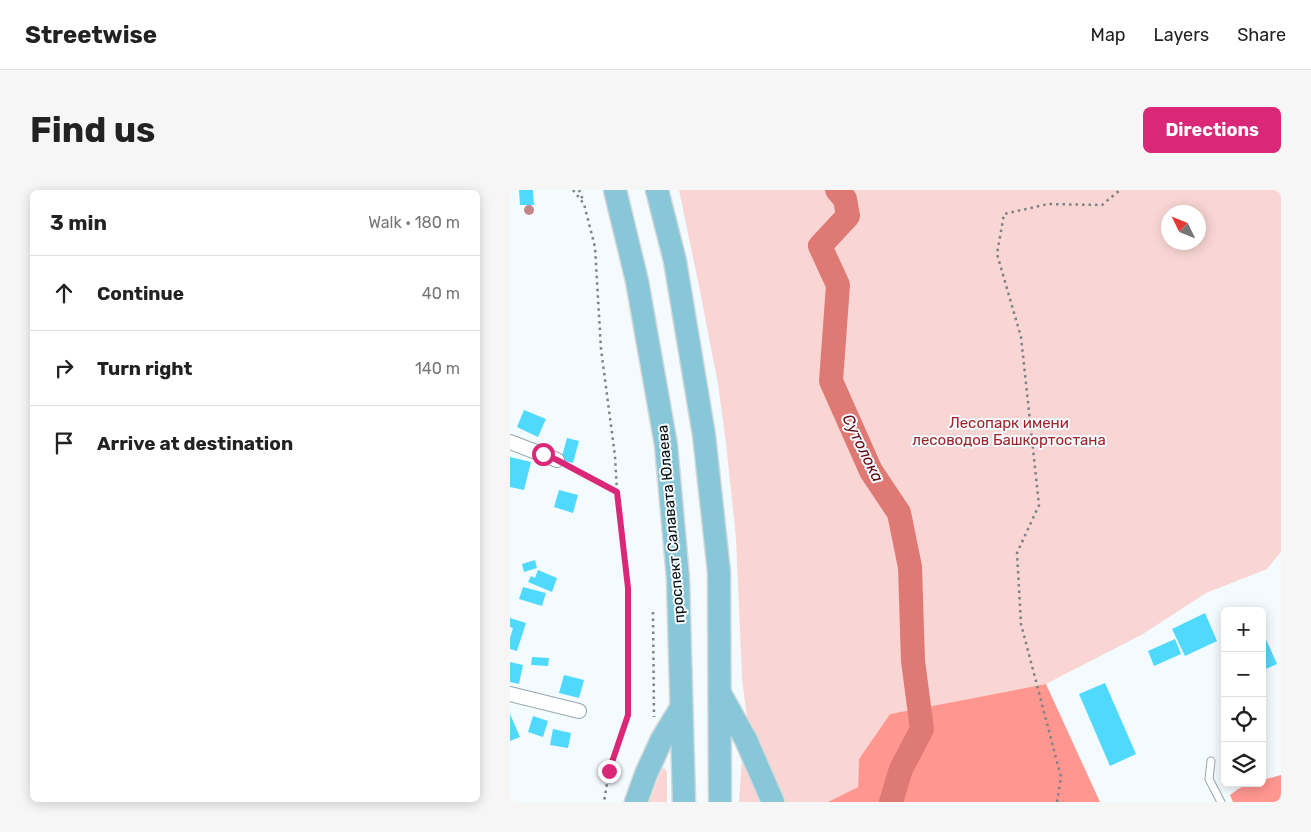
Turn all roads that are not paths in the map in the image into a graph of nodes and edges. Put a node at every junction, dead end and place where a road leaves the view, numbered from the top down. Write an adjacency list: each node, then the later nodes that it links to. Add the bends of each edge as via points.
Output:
1 (615, 190): 7 (main road, проспект Салавата Юлаева, via 637,281 666,445 678,578)
2 (657, 190): 6 (main road, via 674,262 704,435 718,572)
3 (510, 442): 4 (street)
4 (557, 460)
5 (510, 694): 8 (street)
6 (720, 695): 12 (main road); 13 (main road, via 746,740)
7 (682, 708): 10 (main road, via 662,739); 11 (main road, проспект Салавата Юлаева)
8 (579, 711)
9 (1211, 760): 14 (lane, via 1209,779)
10 (636, 802)
11 (684, 802)
12 (720, 802)
13 (774, 802)
14 (1221, 802)

